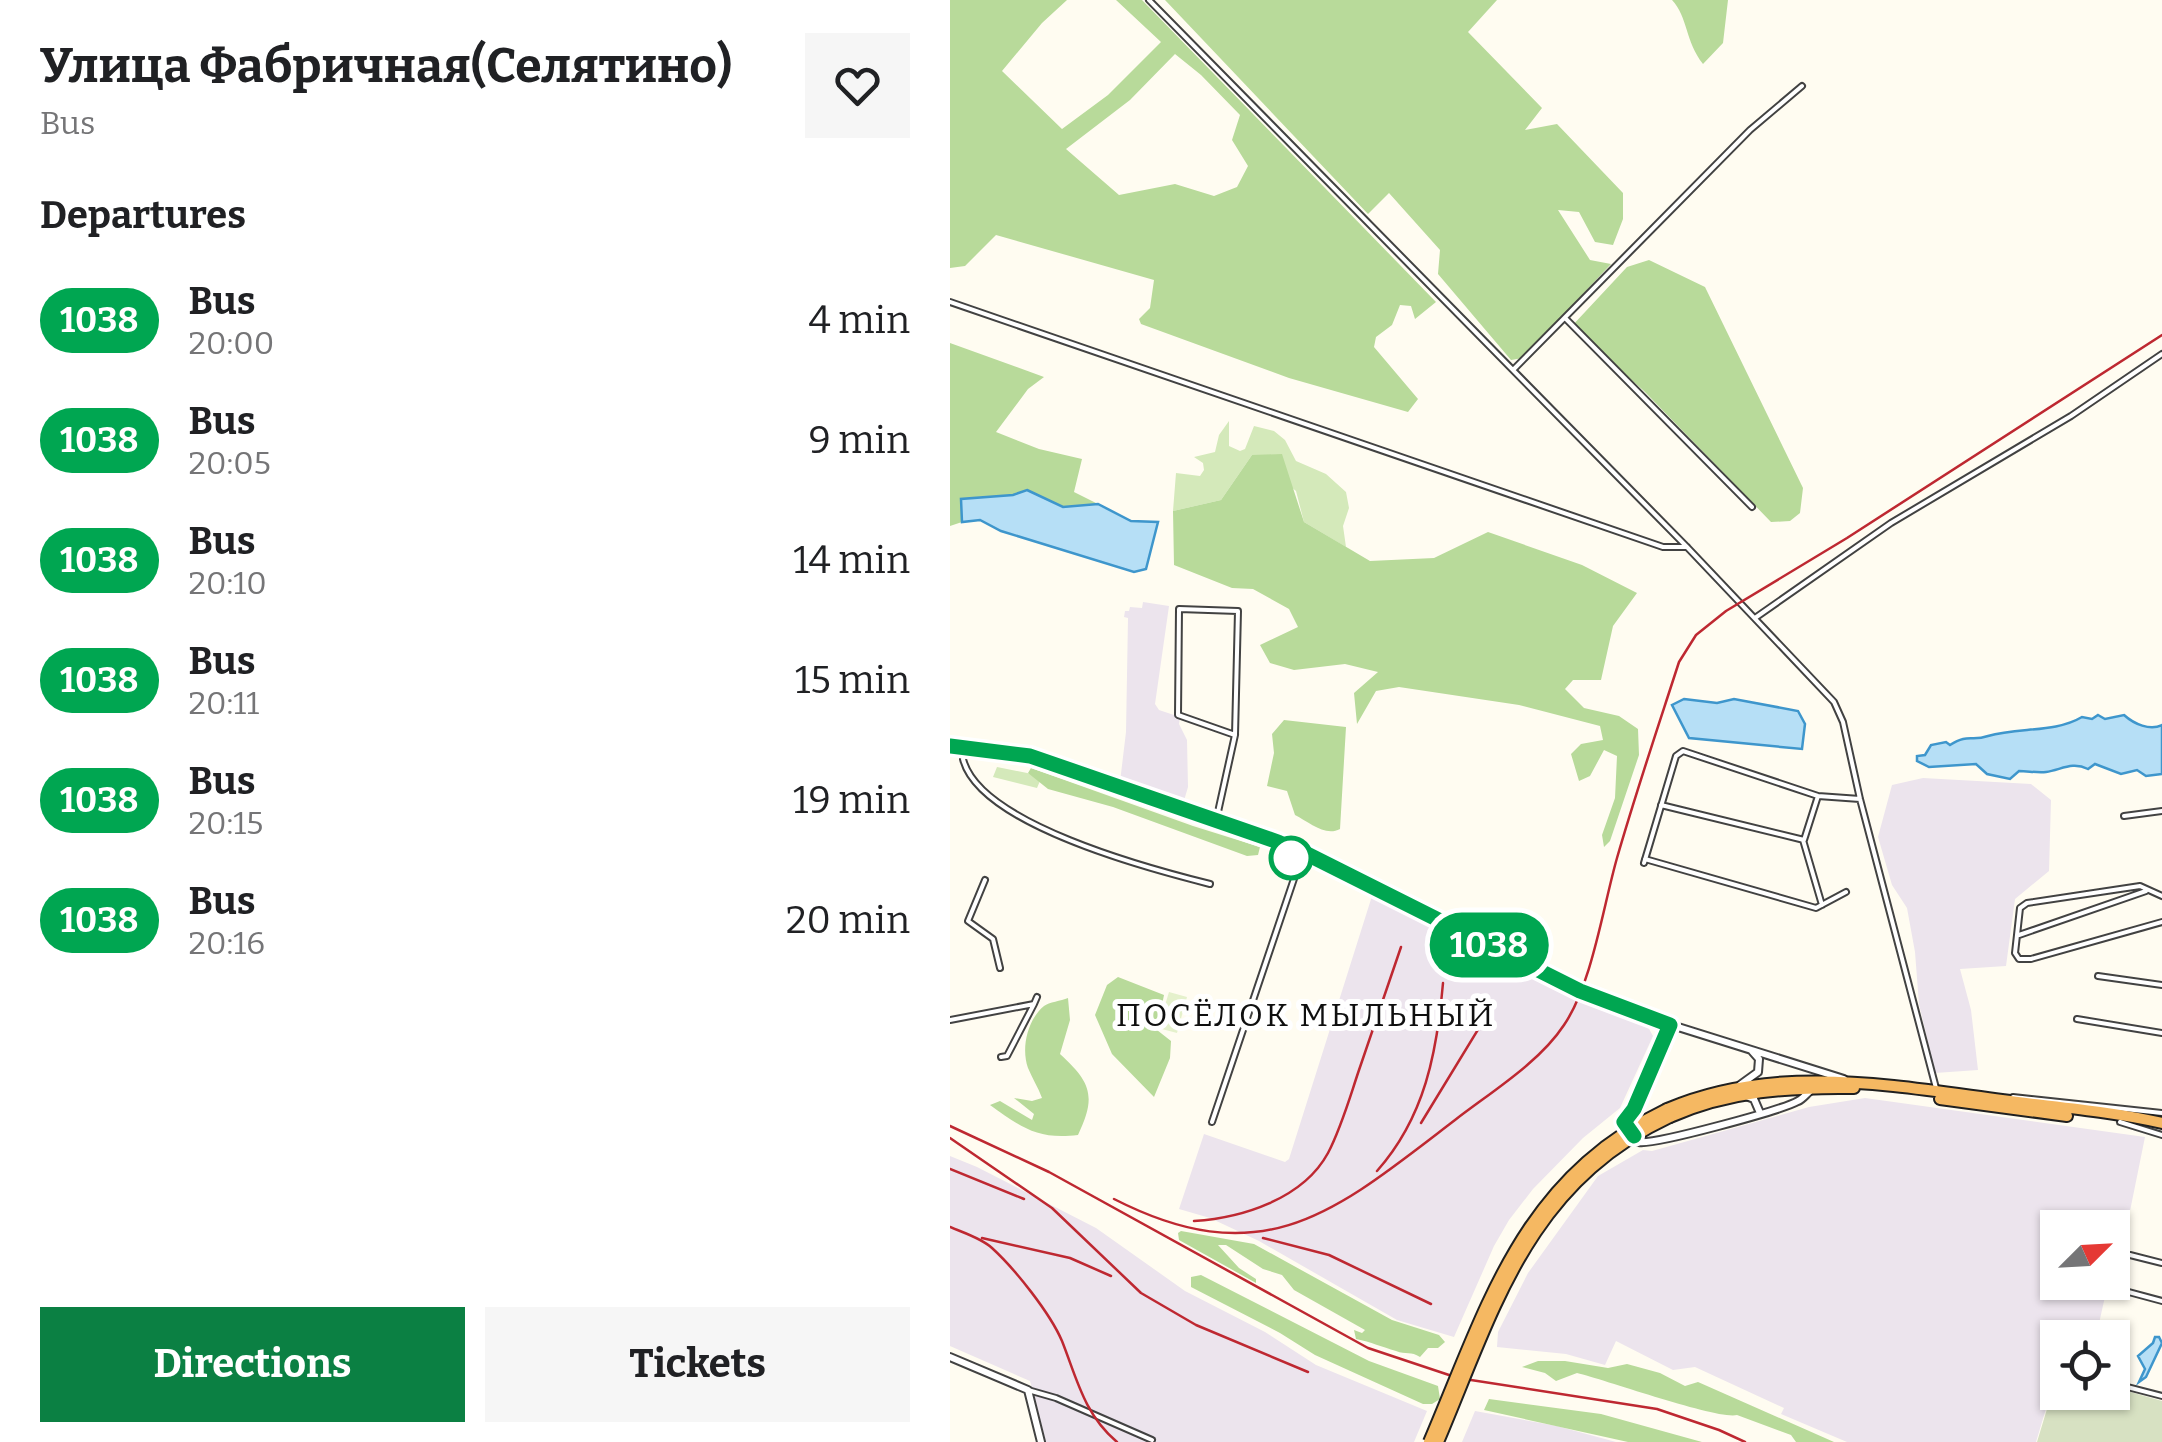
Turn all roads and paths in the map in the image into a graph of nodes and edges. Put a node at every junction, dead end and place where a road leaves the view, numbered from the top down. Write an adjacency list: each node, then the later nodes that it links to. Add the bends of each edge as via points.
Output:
1 (1149, 0): 6 (street)
2 (1802, 86): 4 (street)
3 (950, 302): 8 (street, via 1663,547)
4 (1565, 318): 6 (street); 7 (street)
5 (2162, 354): 9 (street, via 1891,523)
6 (1513, 370): 8 (street)
7 (1752, 507)
8 (1687, 547): 9 (street)
9 (1754, 618): 14 (street, via 1834,702)
10 (1235, 735): 10 (street, via 1178,715 1178,608 1238,612); 18 (street)
11 (950, 746): 12 (street)
12 (968, 748): 18 (street, via 1030,756); 22 (street, via 967,771 1003,808 1080,843)
13 (1818, 796): 14 (street); 15 (street, via 1684,751 1676,756); 19 (street)
14 (1860, 799): 44 (street)
15 (1661, 804): 19 (street); 27 (street, via 1644,861)
16 (2162, 811): 17 (street)
17 (2124, 816)
18 (1216, 821): 20 (street)
19 (1803, 840): 27 (street)
20 (1303, 852): 37 (street, via 1580,991); 49 (street)
21 (985, 880): 30 (street, via 968,922 993,938)
22 (1210, 884)
23 (2159, 885): 24 (street)
24 (2149, 889): 26 (street); 29 (street); 29 (street, via 2027,903 2020,908)
25 (1846, 892): 27 (street)
26 (2162, 896)
27 (1822, 905)
28 (2162, 922): 29 (street, via 2024,960 2016,953)
29 (2017, 936)
30 (1000, 968)
31 (2098, 976): 32 (street)
32 (2162, 984)
33 (1038, 997): 34 (street)
34 (1034, 1004): 36 (street); 40 (street)
35 (2077, 1019): 38 (street)
36 (950, 1020)
37 (1670, 1025): 39 (street); 46 (street, via 1624,1122 1637,1140 1650,1144)
38 (2162, 1032)
39 (1746, 1047): 41 (street); 43 (street, via 1759,1068)
40 (1000, 1058)
41 (1850, 1081): 43 (highway, via 1791,1081); 44 (highway)
42 (1822, 1088): 43 (highway); 46 (street); 50 (highway, via 1864,1088)
43 (1734, 1091): 46 (street, via 1754,1099); 47 (highway)
44 (1936, 1092): 45 (highway)
45 (1992, 1099): 48 (street, via 2045,1098); 50 (highway)
46 (1760, 1112)
47 (1669, 1113): 61 (highway, bridge, via 1594,1154 1536,1215 1504,1267); 62 (highway, bridge, via 1599,1160 1542,1220 1511,1270)
48 (2162, 1113)
49 (1212, 1122)
50 (2162, 1129)
51 (2130, 1256): 52 (street)
52 (2162, 1262)
53 (2130, 1292): 54 (street)
54 (2162, 1301)
55 (950, 1357): 57 (street)
56 (2130, 1388): 58 (street)
57 (1028, 1390): 59 (street); 60 (street)
58 (2162, 1396)
59 (1152, 1440)
60 (1041, 1442)
61 (1430, 1442)
62 (1438, 1442)

